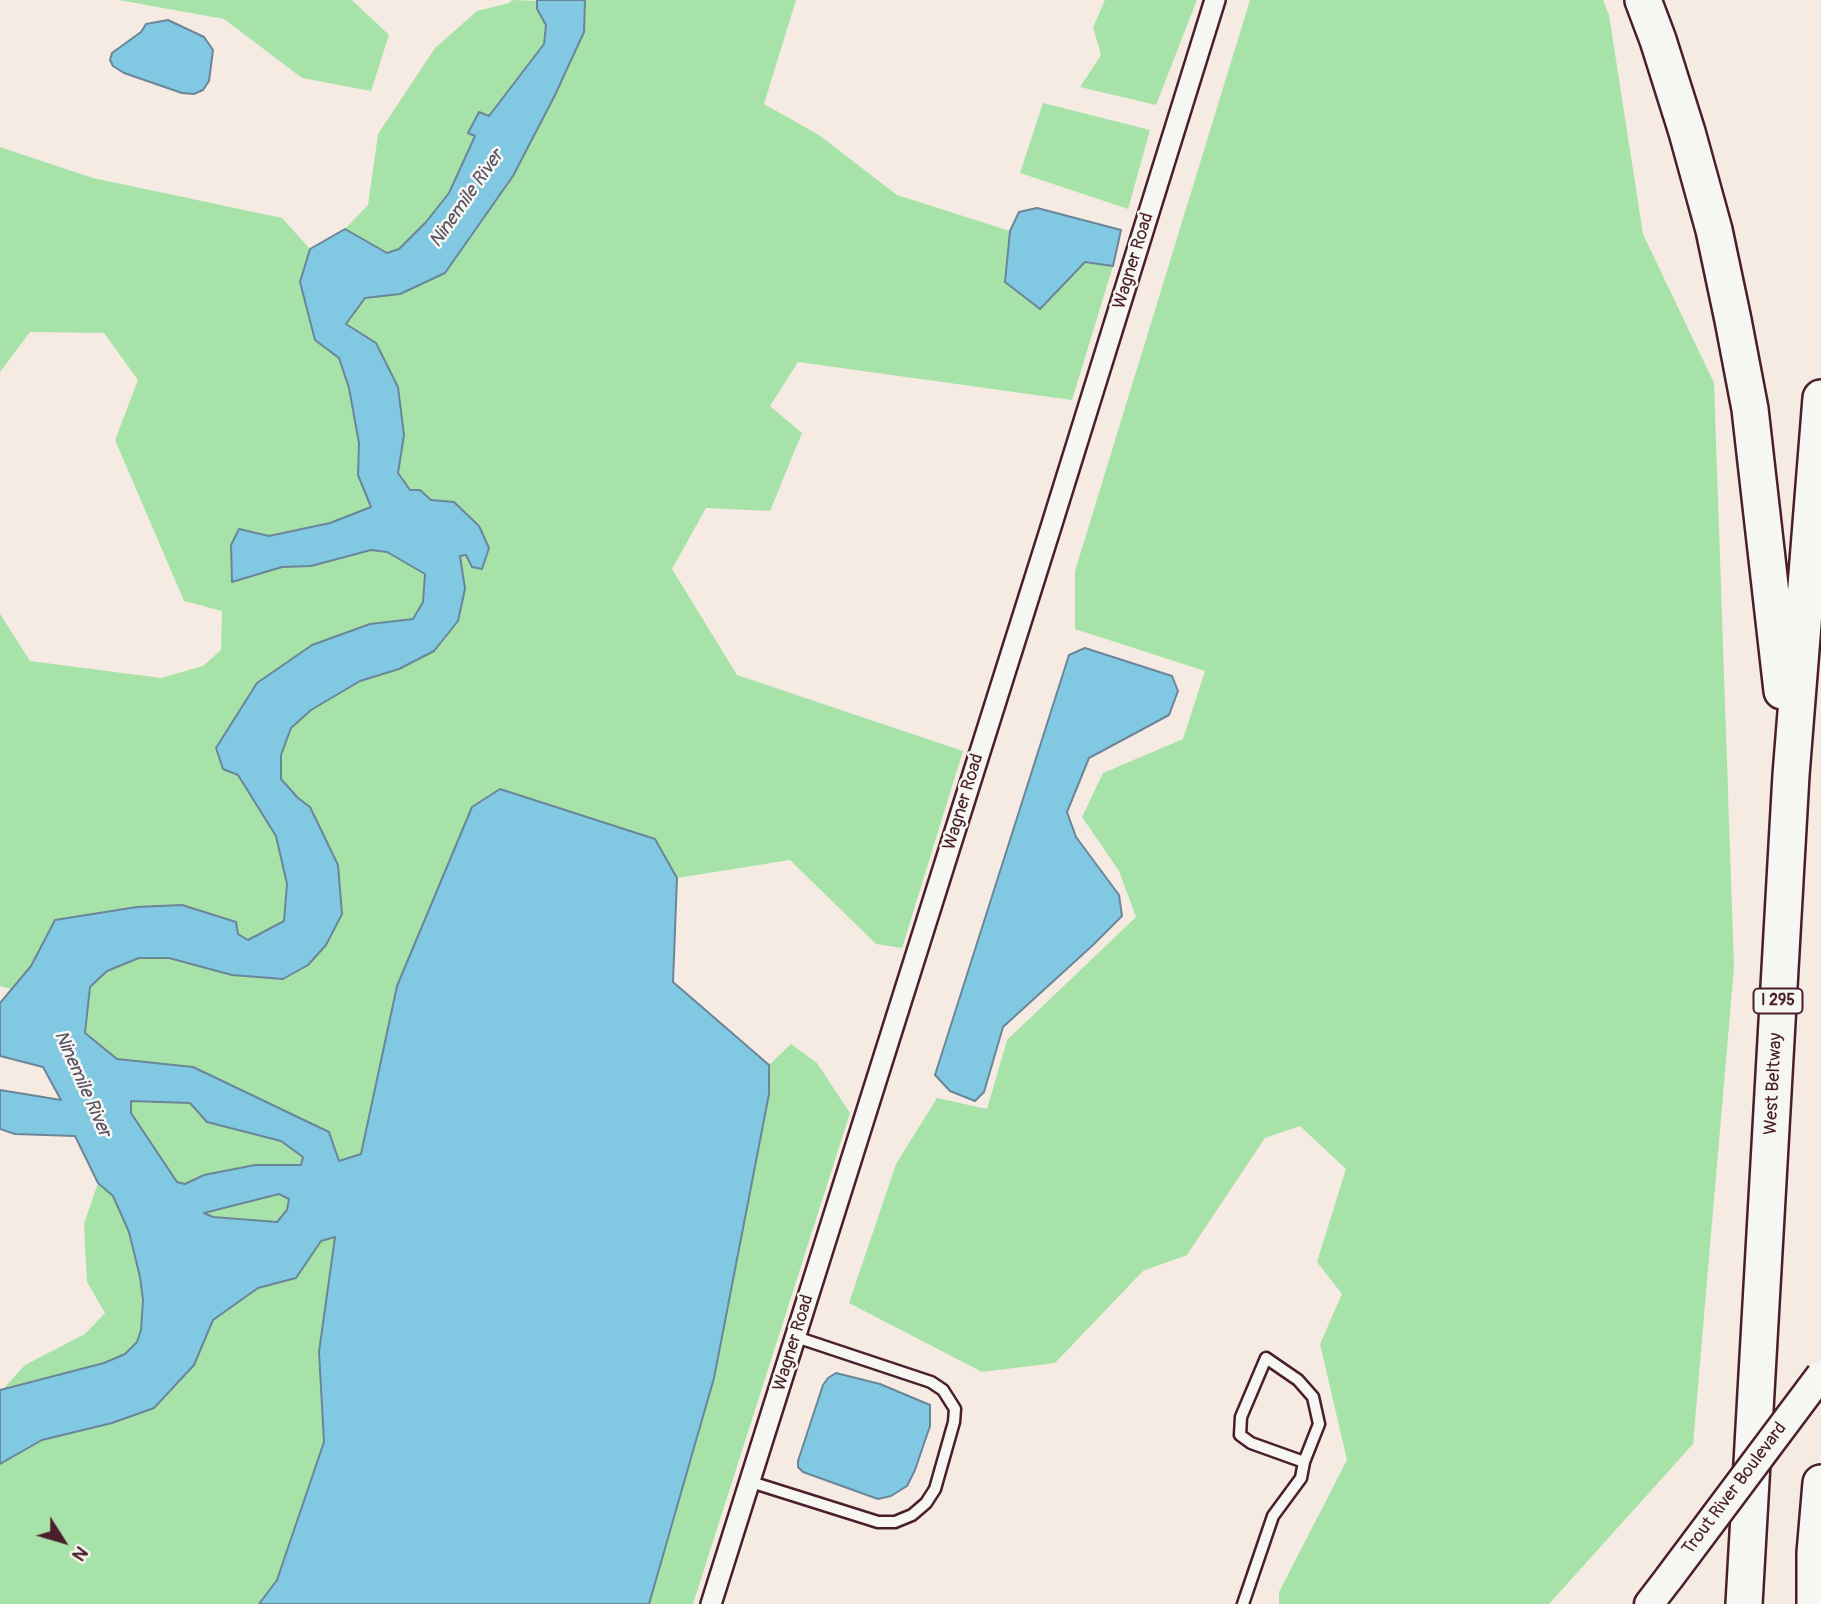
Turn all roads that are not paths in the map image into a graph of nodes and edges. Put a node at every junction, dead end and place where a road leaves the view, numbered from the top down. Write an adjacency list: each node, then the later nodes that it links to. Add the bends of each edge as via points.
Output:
1 (1215, 0): 5 (street, Wagner Road)
2 (1643, 0): 4 (highway, via 1687,132 1735,333 1756,458)
3 (1821, 398): 4 (highway, West Beltway / I 295)
4 (1791, 775): 13 (highway, West Beltway / I 295)
5 (796, 1337): 8 (street, Wagner Road); 8 (lane, via 943,1390 955,1409 954,1422 935,1489 912,1515 878,1522)
6 (1821, 1375): 12 (street, Trout River Boulevard, bridge)
7 (1304, 1462): 7 (lane, via 1240,1435 1241,1417 1266,1358 1298,1380 1313,1397 1318,1424); 11 (lane, via 1301,1478 1273,1516)
8 (751, 1482): 10 (street, Wagner Road)
9 (1821, 1483): 14 (highway)
10 (711, 1604)
11 (1243, 1604)
12 (1649, 1604)
13 (1744, 1604)
14 (1815, 1604)

